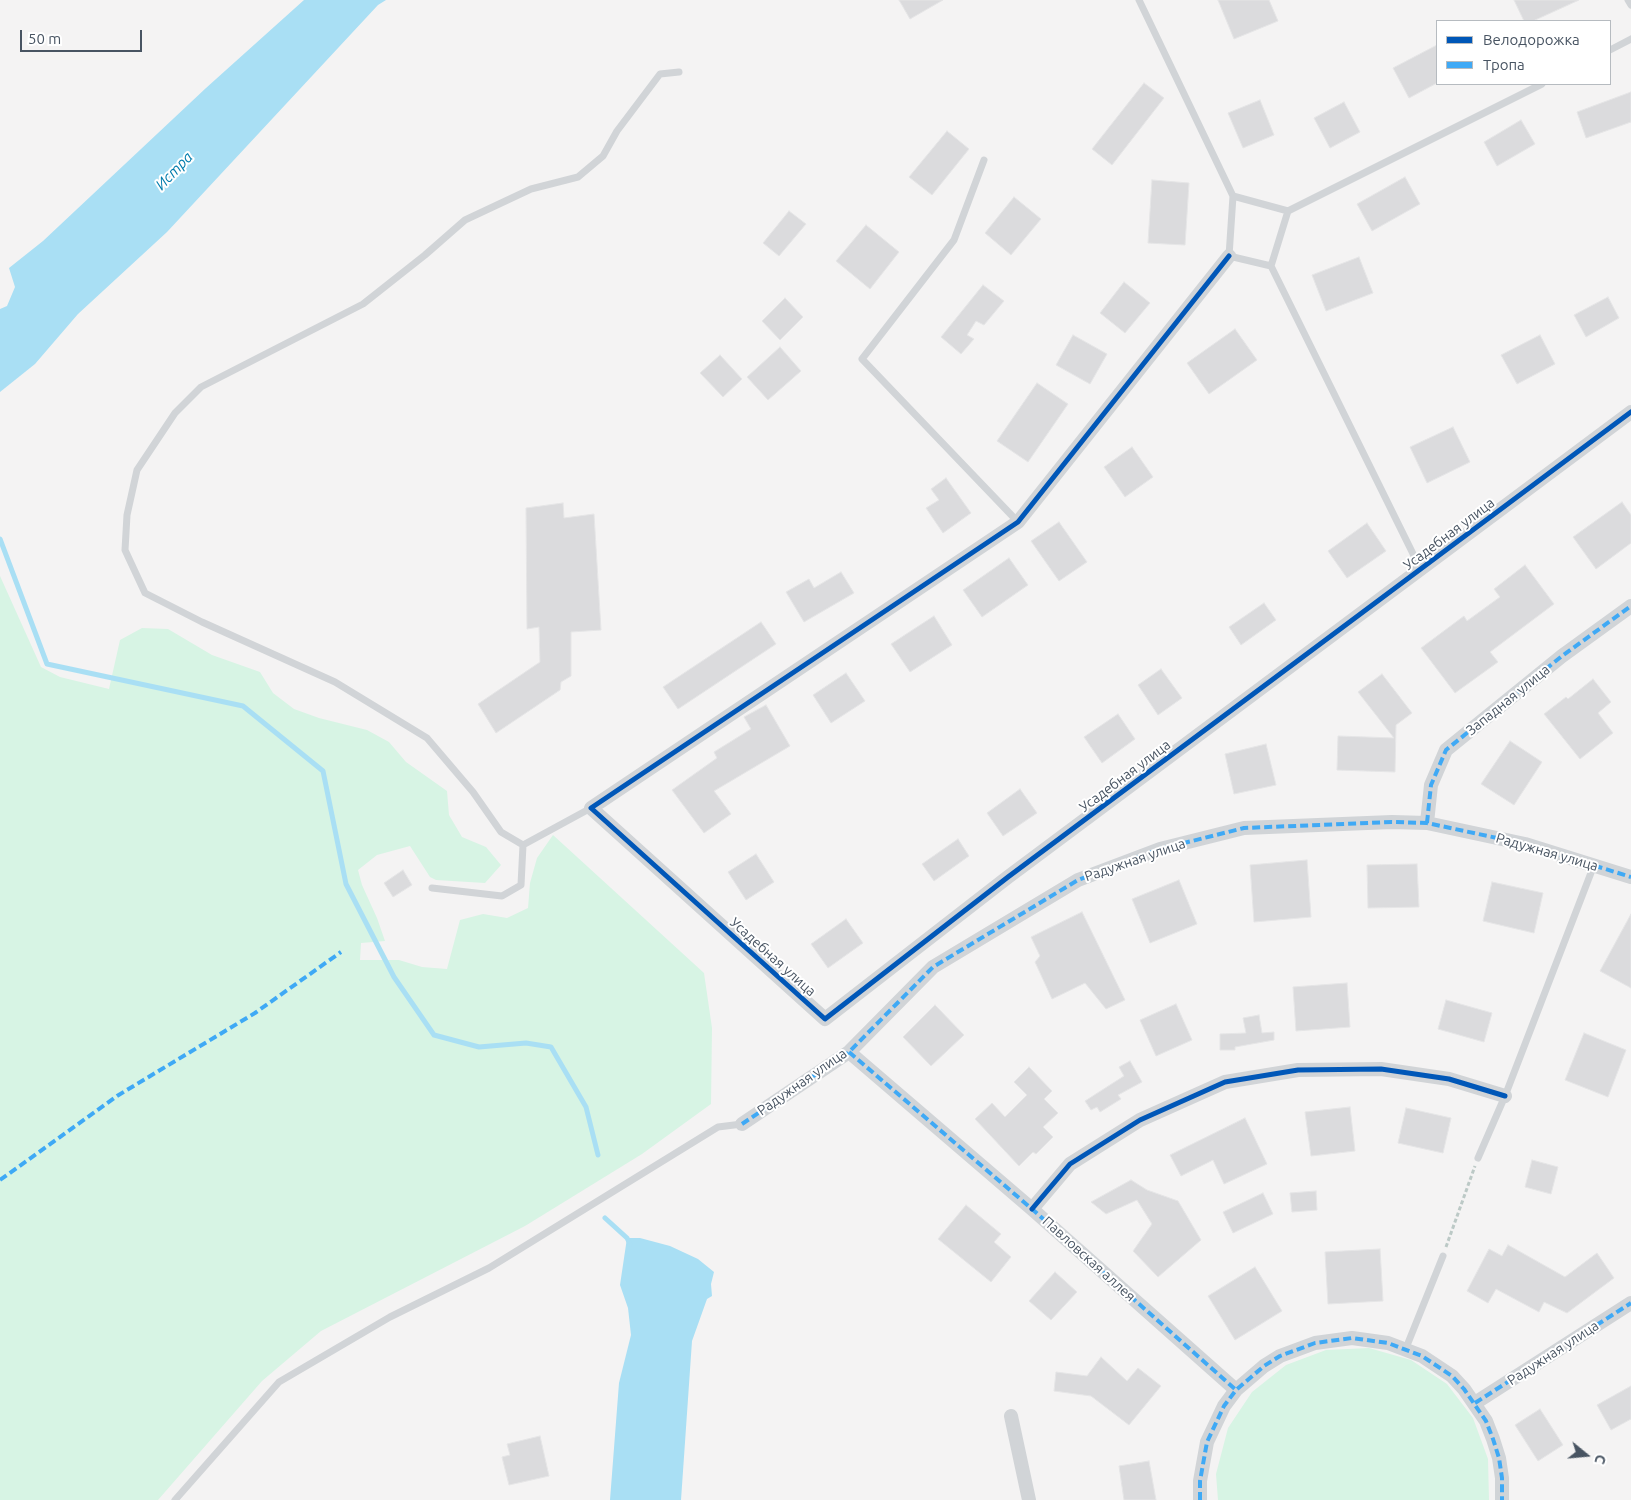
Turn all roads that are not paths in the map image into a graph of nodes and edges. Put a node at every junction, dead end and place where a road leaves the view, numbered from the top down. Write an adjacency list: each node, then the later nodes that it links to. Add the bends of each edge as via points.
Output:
1 (1139, 0): 9 (lane)
2 (1628, 0): 3 (lane)
3 (1631, 5)
4 (1631, 39): 5 (lane)
5 (1611, 49)
6 (679, 72): 19 (lane, via 660,74 602,156 578,177 531,189 465,220 363,304 201,387 174,413 137,470 125,550 145,593 335,682 427,738 474,792 501,832)
7 (1540, 85): 10 (lane)
8 (984, 160): 14 (lane, via 954,240 862,358)
9 (1233, 196): 10 (lane); 11 (lane)
10 (1288, 211): 12 (lane)
11 (1229, 256): 12 (lane); 14 (street)
12 (1271, 266): 15 (lane)
13 (1631, 412): 15 (street, Усадебная улица)
14 (1018, 522): 17 (street)
15 (1420, 570): 17 (street, Усадебная улица, via 1008,877 825,1019)
16 (1631, 606): 18 (street, Западная улица, via 1562,656 1446,750 1431,785)
17 (591, 808): 19 (lane)
18 (1427, 823): 20 (street, Радужная улица, via 1525,844); 23 (street, Радужная улица, via 1244,828 1160,849 1078,880 932,967)
19 (523, 845): 22 (lane, via 521,885 502,896)
20 (1594, 865): 21 (street, Радужная улица); 24 (lane)
21 (1631, 877)
22 (432, 888)
23 (849, 1052): 25 (street, Радужная улица); 27 (street, Павловская аллея)
24 (1505, 1096): 26 (lane); 27 (street, via 1449,1079 1381,1069 1298,1070 1225,1082 1140,1120 1070,1164)
25 (742, 1124): 34 (lane, via 718,1127 489,1268 390,1317 279,1382)
26 (1478, 1158)
27 (1032, 1208): 31 (street, Павловская аллея)
28 (1442, 1256): 30 (lane)
29 (1631, 1303): 32 (street, Радужная улица)
30 (1406, 1348): 31 (street, via 1370,1339 1333,1339 1315,1343 1272,1361); 32 (street, via 1438,1365)
31 (1236, 1390): 36 (street, via 1224,1406 1207,1442)
32 (1475, 1404): 37 (street, via 1494,1439 1502,1478)
33 (1011, 1416): 35 (street)
34 (175, 1500)
35 (1029, 1500)
36 (1200, 1500)
37 (1502, 1500)

